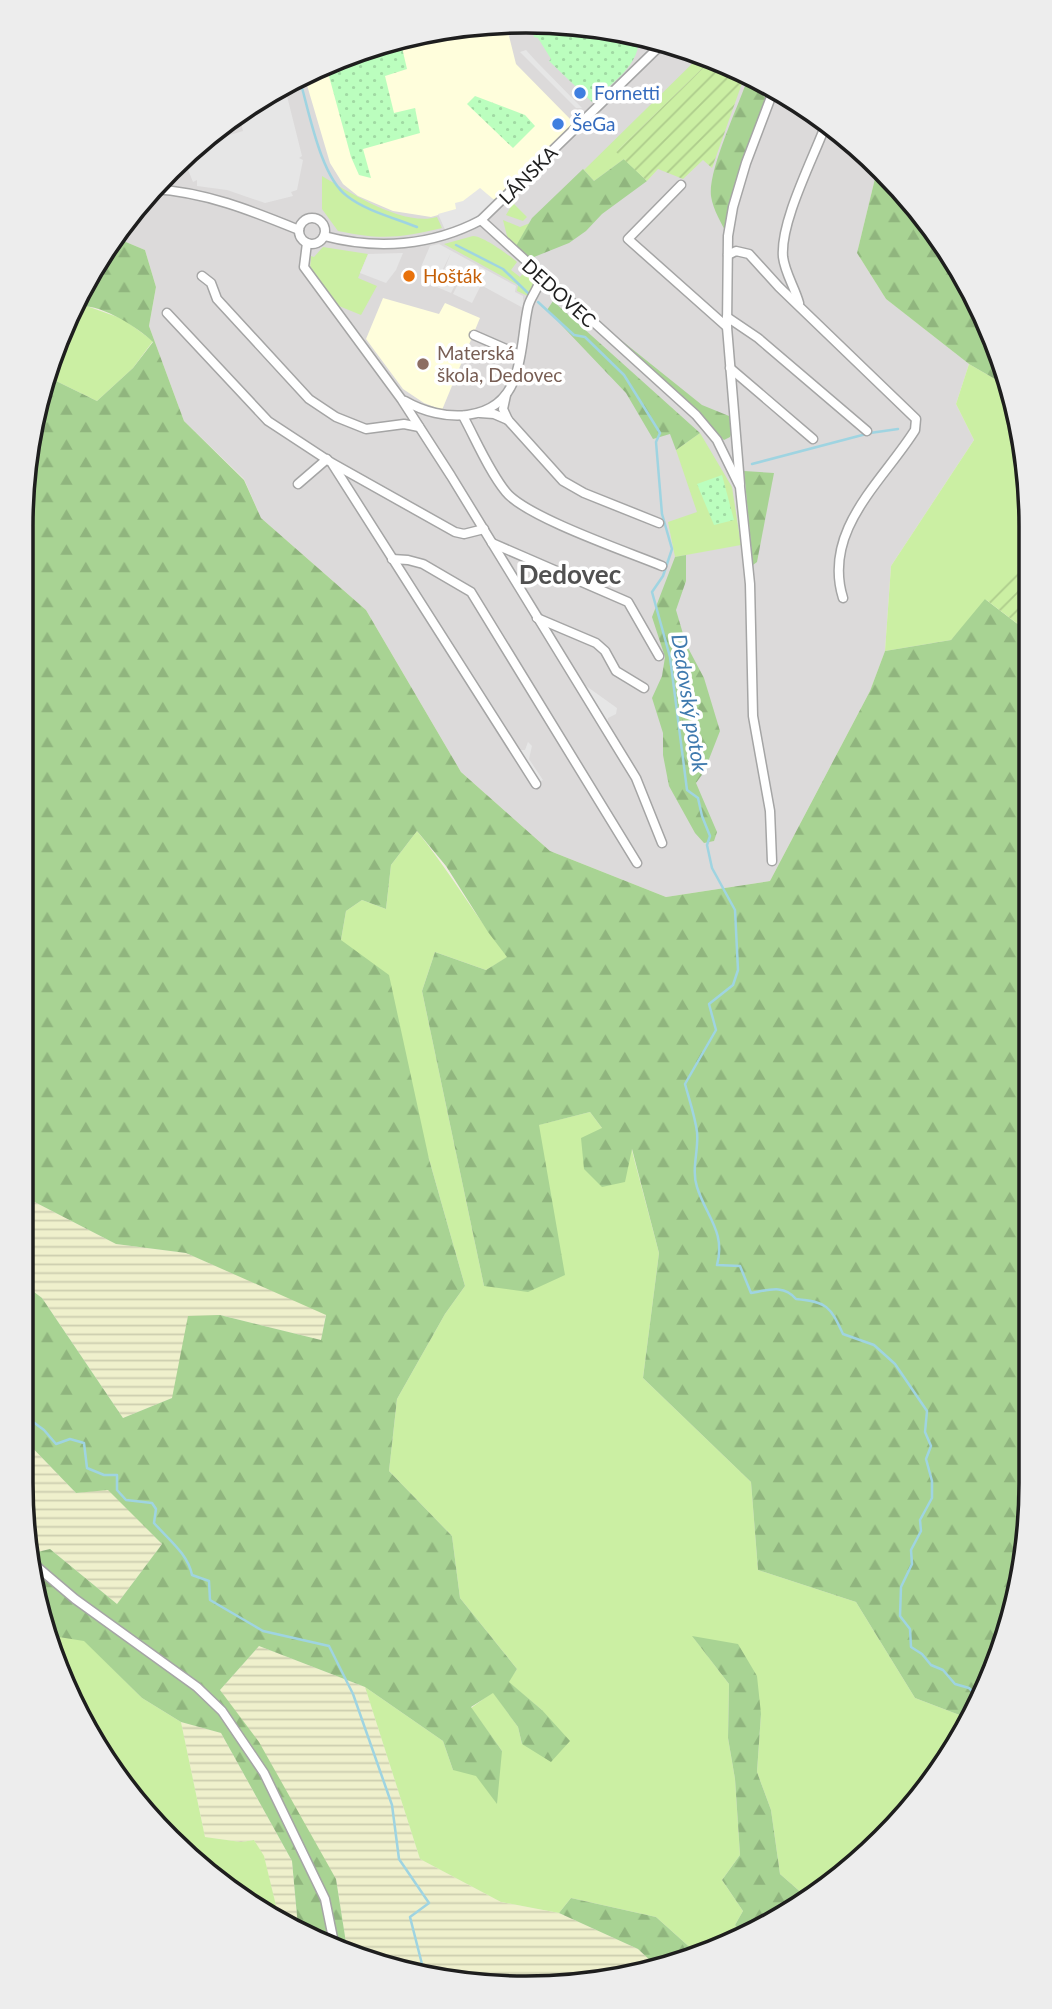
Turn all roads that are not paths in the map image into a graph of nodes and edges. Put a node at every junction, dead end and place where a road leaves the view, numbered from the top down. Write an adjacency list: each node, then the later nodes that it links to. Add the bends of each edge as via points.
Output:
1 (653, 50): 6 (street, LÁNSKA)
2 (770, 98): 7 (street, DEDOVEC)
3 (823, 133): 15 (street, via 788,220 783,245 784,265)
4 (681, 185): 18 (street, via 628,239)
5 (166, 190): 8 (street, via 218,199)
6 (481, 220): 9 (street, via 408,243 359,243); 13 (street, DEDOVEC)
7 (730, 220): 11 (street, via 732,239); 12 (street, DEDOVEC)
8 (299, 230): 9 (street, via 304,220 315,218 323,224); 10 (street)
9 (324, 236): 10 (street, via 316,244)
10 (307, 243): 23 (street, via 304,267)
11 (749, 254): 12 (street, via 736,251); 15 (street)
12 (728, 255): 17 (street, DEDOVEC)
13 (534, 270): 20 (street, DEDOVEC, via 538,288 530,300); 31 (street, DEDOVEC, via 696,415)
14 (202, 276): 27 (street, via 211,283 217,299 319,408 366,429 404,424)
15 (799, 304): 42 (street, via 917,423 847,526 839,563)
16 (167, 313): 32 (street, via 268,421)
17 (727, 317): 18 (street, DEDOVEC); 28 (street)
18 (727, 327): 21 (street, DEDOVEC)
19 (474, 335): 20 (street)
20 (520, 355): 22 (street, DEDOVEC)
21 (730, 368): 29 (street, DEDOVEC); 30 (street)
22 (506, 394): 24 (street); 26 (street, via 503,409)
23 (402, 400): 25 (street, via 426,410); 27 (street)
24 (478, 413): 25 (street); 26 (street)
25 (463, 416): 41 (street, via 507,493 516,500 556,522)
26 (508, 420): 37 (street, via 563,481)
27 (419, 427): 38 (street)
28 (867, 431)
29 (738, 433): 31 (street, via 732,446); 35 (street, DEDOVEC)
30 (813, 439)
31 (717, 440): 35 (street, DEDOVEC)
32 (329, 461): 33 (street); 34 (street); 36 (street)
33 (362, 480): 36 (street); 38 (street, via 456,532)
34 (298, 484)
35 (740, 487): 48 (street, DEDOVEC, via 750,584 754,716 770,811)
36 (349, 491): 40 (street)
37 (659, 523)
38 (484, 529): 39 (street)
39 (492, 542): 43 (street); 44 (street, via 628,602)
40 (392, 559): 46 (street); 49 (street, via 423,564 471,592)
41 (662, 566)
42 (842, 598)
43 (537, 618): 45 (street, via 596,643 616,671); 47 (street, via 636,778)
44 (659, 656)
45 (644, 688)
46 (537, 784)
47 (662, 843)
48 (772, 861)
49 (637, 863)
50 (42, 1571): 51 (street, via 197,1687 222,1712 264,1773 325,1899)
51 (333, 1936)

